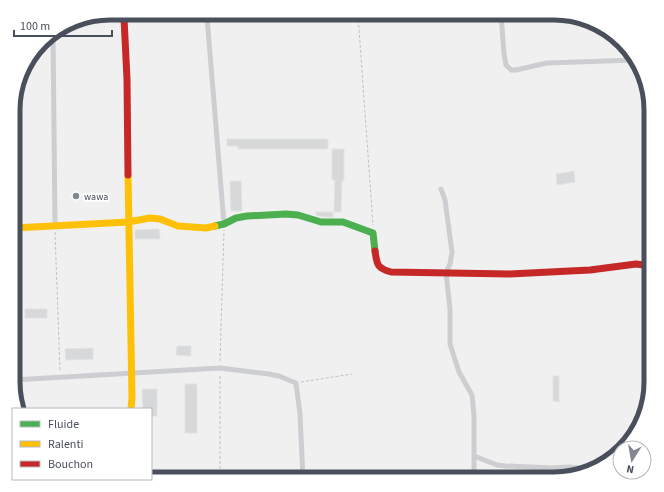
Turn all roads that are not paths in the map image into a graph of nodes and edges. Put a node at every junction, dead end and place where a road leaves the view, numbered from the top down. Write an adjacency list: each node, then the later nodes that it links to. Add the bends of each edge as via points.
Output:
1 (124, 20): 7 (street)
2 (207, 20): 8 (street)
3 (501, 20): 5 (street, via 506,65 511,70 547,63)
4 (53, 40): 9 (street)
5 (629, 60)
6 (441, 189): 12 (street, via 445,200 452,252)
7 (128, 222): 8 (street, via 150,218 197,228); 9 (street); 13 (street)
8 (224, 224): 12 (street, via 247,216 286,214 321,222 343,222 373,233 377,264 381,269 391,272)
9 (55, 226): 10 (street)
10 (20, 228)
11 (644, 265): 12 (street, via 569,272)
12 (446, 272): 16 (street, via 450,344 474,405)
13 (131, 372): 14 (street); 15 (street); 18 (street, via 220,368 269,374 296,383)
14 (20, 380)
15 (131, 408)
16 (474, 456): 17 (street, via 497,465); 19 (street)
17 (580, 468)
18 (303, 472)
19 (474, 472)

